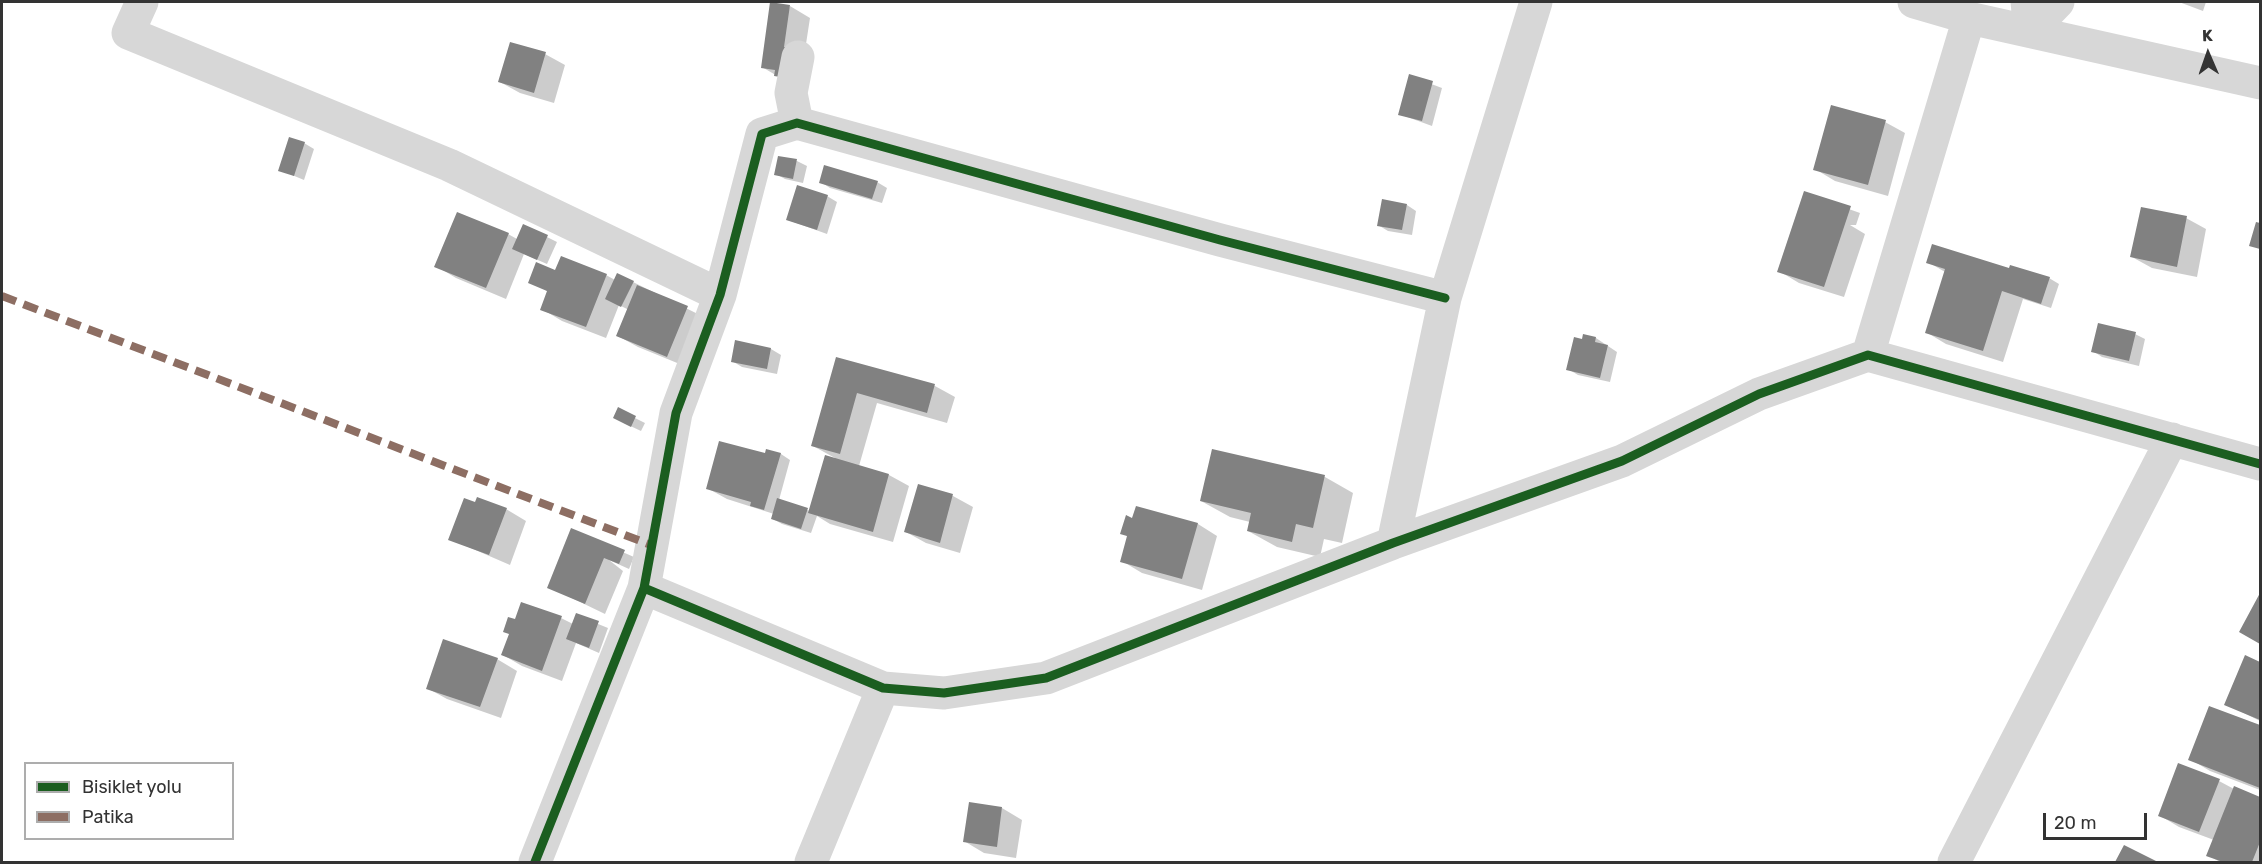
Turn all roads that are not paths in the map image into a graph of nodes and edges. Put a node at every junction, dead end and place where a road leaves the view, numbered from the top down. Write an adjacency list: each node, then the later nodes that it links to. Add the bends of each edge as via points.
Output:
1 (142, 2): 10 (street, via 128,33 449,165)
2 (1536, 2): 11 (street)
3 (1914, 2): 6 (street)
4 (2058, 2): 5 (street)
5 (2029, 16): 6 (street); 8 (street)
6 (1969, 18): 12 (street)
7 (798, 57): 9 (street, via 791,93)
8 (2260, 83)
9 (796, 123): 10 (street, via 762,134); 11 (street, via 1220,240)
10 (720, 295): 16 (street, via 676,413)
11 (1445, 297): 15 (street)
12 (1868, 355): 13 (street); 15 (street, via 1759,394 1622,461)
13 (2172, 439): 14 (street); 20 (street)
14 (2260, 464)
15 (1393, 543): 17 (street, via 1046,678 944,693)
16 (644, 588): 17 (street); 18 (street)
17 (883, 688): 19 (street)
18 (535, 862)
19 (812, 862)
20 (1954, 862)

